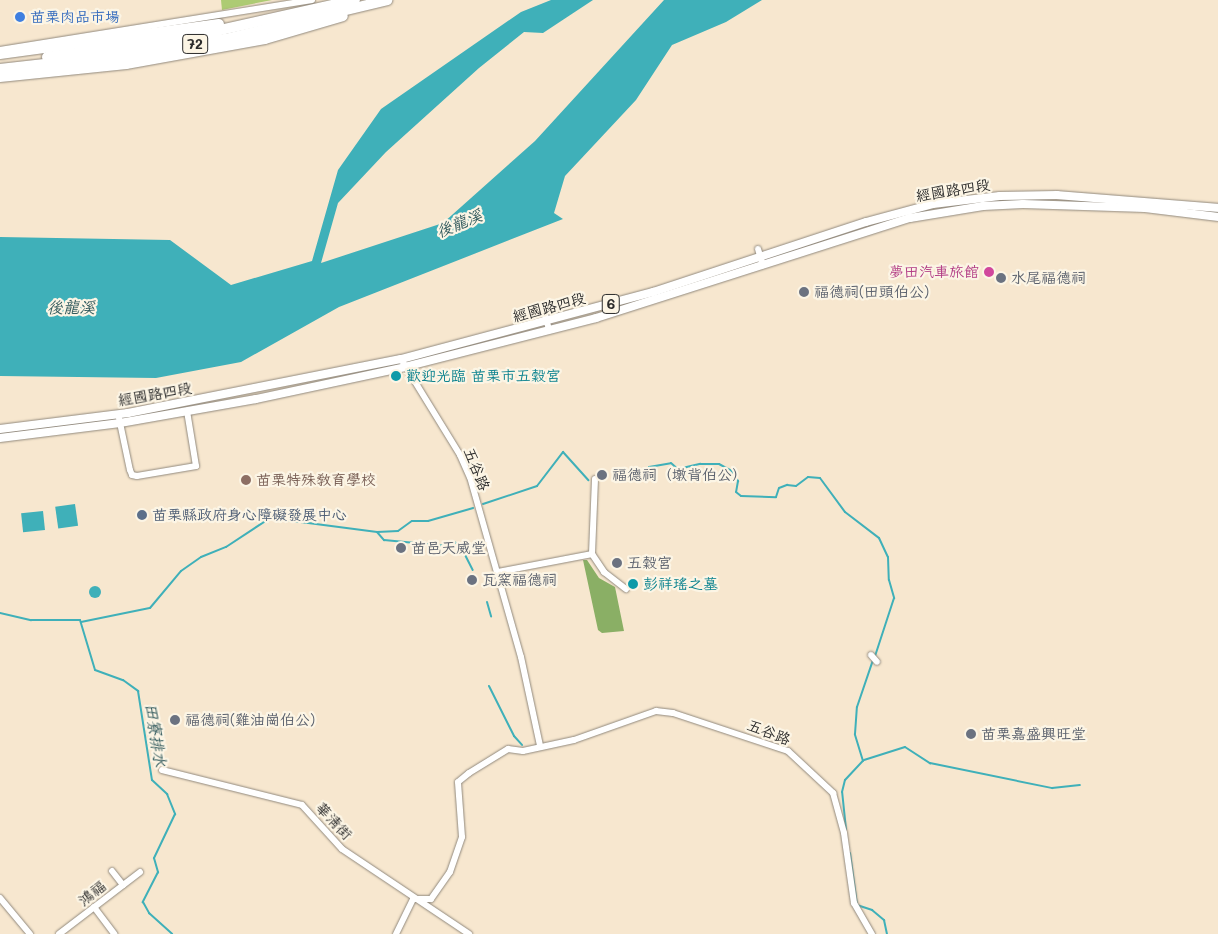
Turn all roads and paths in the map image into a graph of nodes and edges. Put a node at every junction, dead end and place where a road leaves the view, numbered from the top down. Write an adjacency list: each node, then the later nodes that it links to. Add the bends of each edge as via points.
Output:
1 (312, 0): 5 (street)
2 (387, 0): 3 (highway, 72)
3 (355, 4): 4 (highway, 72); 7 (highway, 72, via 200,44); 8 (highway, via 325,24 265,38 126,64)
4 (336, 5): 5 (highway, via 317,5 222,24); 6 (highway, 72, via 189,37)
5 (0, 52)
6 (0, 62)
7 (0, 69)
8 (0, 77)
9 (1218, 208): 12 (main road, 經國路四段 / 6, via 1056,195 981,198 933,204)
10 (1218, 216): 13 (main road, 經國路四段 / 6, via 1145,208 983,206 910,218)
11 (758, 249): 12 (street)
12 (761, 257): 13 (street); 15 (main road, 經國路四段 / 6)
13 (764, 265): 15 (main road, 經國路四段 / 6)
14 (544, 311): 15 (street)
15 (548, 326): 16 (main road, 經國路四段 / 6)
16 (403, 363): 17 (main road, 經國路四段 / 6); 18 (main road, 經國路四段 / 6); 23 (street, 五谷路, via 460,456 470,478)
17 (187, 411): 18 (main road, 經國路四段 / 6); 18 (street, via 196,466 178,470 132,475)
18 (119, 419): 19 (main road, 經國路四段 / 6); 20 (main road, 經國路四段 / 6)
19 (0, 429)
20 (0, 438)
21 (595, 479): 22 (street)
22 (592, 554): 23 (street); 24 (street, via 604,572)
23 (498, 572): 27 (street, 五谷路)
24 (626, 589)
25 (871, 655): 26 (street)
26 (877, 662)
27 (540, 746): 33 (street, 五谷路, via 523,751 508,749 458,782 462,836 455,862 431,899); 40 (street, 五谷路, via 574,740 656,711 673,713 788,751 833,793 844,833 854,903)
28 (162, 770): 33 (street, 華清街, via 302,806 342,848)
29 (112, 871): 31 (street)
30 (140, 872): 31 (street, 鴻福)
31 (123, 885): 34 (street, 鴻福)
32 (0, 898): 35 (street)
33 (413, 899): 38 (street); 39 (street, 華清街)
34 (94, 907): 36 (street, 鴻福); 37 (street)
35 (30, 934)
36 (59, 934)
37 (114, 934)
38 (396, 934)
39 (469, 934)
40 (872, 934)

